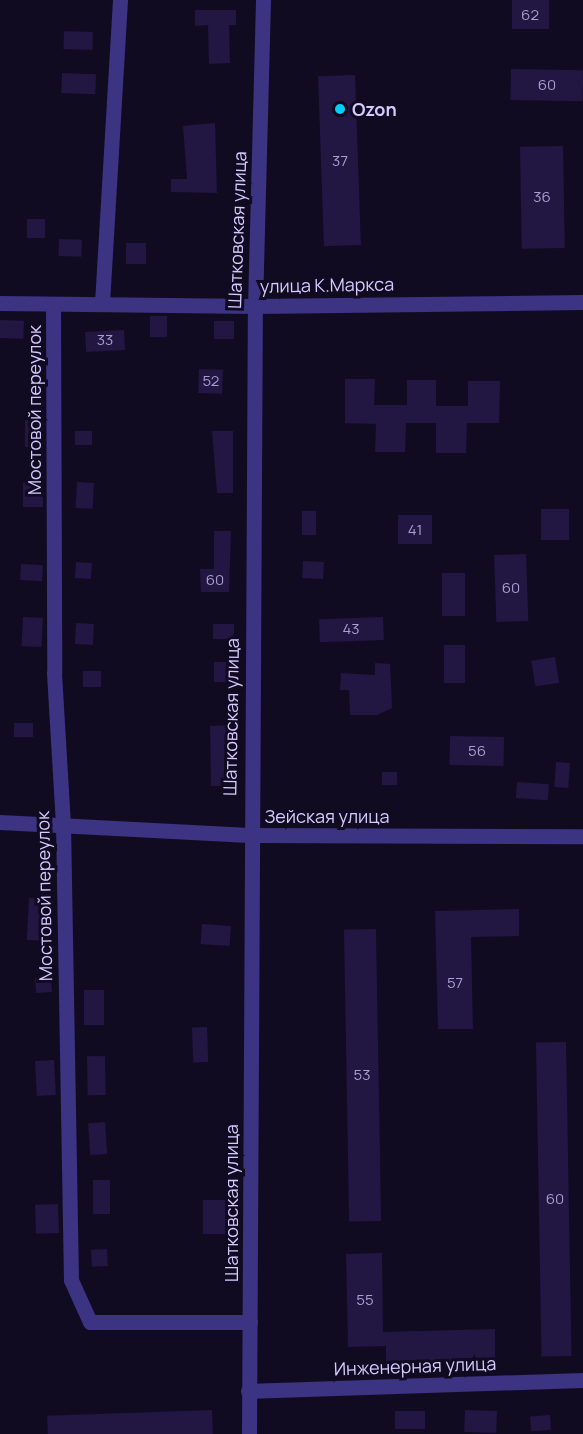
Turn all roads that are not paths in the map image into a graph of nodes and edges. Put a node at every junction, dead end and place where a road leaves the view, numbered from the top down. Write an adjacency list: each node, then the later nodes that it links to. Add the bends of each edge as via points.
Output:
1 (120, 0): 5 (street)
2 (263, 0): 7 (street, Шатковская улица)
3 (583, 302): 7 (street, улица К.Маркса)
4 (0, 303): 6 (street, улица К.Маркса)
5 (102, 303): 6 (street, улица К.Маркса); 7 (street, улица К.Маркса)
6 (53, 304): 9 (street, Мостовой переулок, via 54,673)
7 (255, 306): 10 (street, Шатковская улица)
8 (0, 822): 9 (street, Зейская улица)
9 (63, 823): 10 (street, Зейская улица); 12 (street, Мостовой переулок, via 71,1280 90,1322)
10 (249, 835): 11 (street, Зейская улица); 12 (street, Шатковская улица)
11 (583, 836)
12 (250, 1322): 14 (street, Шатковская улица)
13 (583, 1380): 14 (street, Инженерная улица)
14 (248, 1391): 15 (street, Шатковская улица)
15 (249, 1434)

